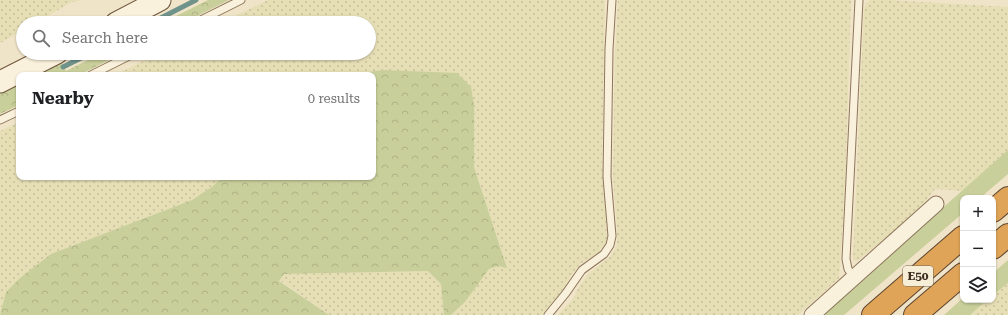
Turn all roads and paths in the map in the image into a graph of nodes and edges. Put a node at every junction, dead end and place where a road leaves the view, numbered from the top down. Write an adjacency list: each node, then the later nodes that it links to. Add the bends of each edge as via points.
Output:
1 (160, 0): 5 (street)
2 (241, 0): 6 (lane)
3 (612, 0): 23 (lane, via 607,177 612,236 604,254 582,270)
4 (858, 0): 22 (lane, via 846,259 848,269)
5 (129, 16)
6 (209, 16)
7 (44, 60): 9 (street)
8 (121, 60): 10 (lane)
9 (20, 72)
10 (97, 72)
11 (16, 74): 12 (street)
12 (0, 82)
13 (16, 112): 14 (lane)
14 (0, 120)
15 (1008, 198): 17 (highway)
16 (936, 204): 22 (street)
17 (996, 208)
18 (1008, 235): 20 (highway)
19 (960, 240): 25 (highway, E50)
20 (996, 245)
21 (960, 277): 26 (highway, E50)
22 (854, 278): 24 (street)
23 (548, 315)
24 (812, 315)
25 (873, 315)
26 (915, 315)

